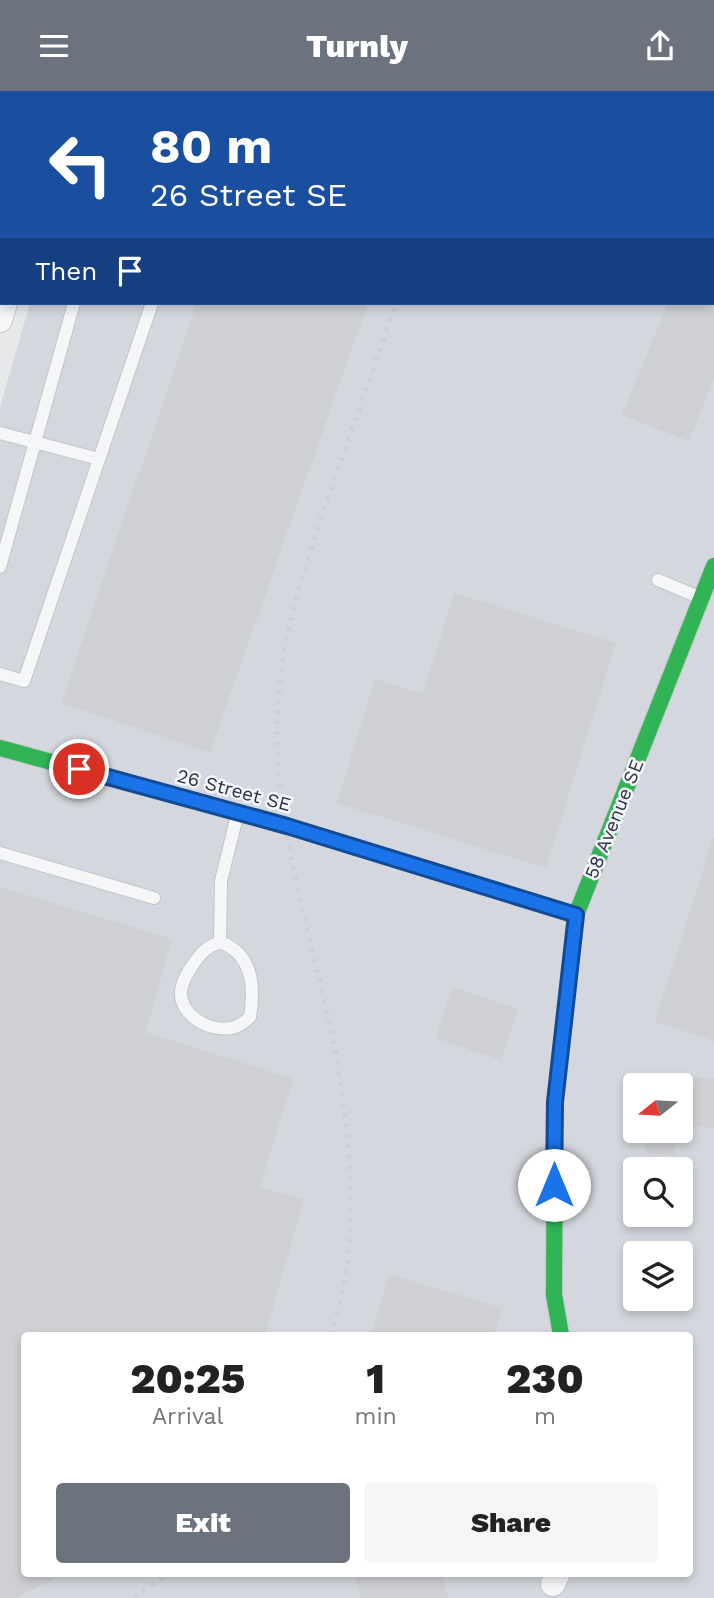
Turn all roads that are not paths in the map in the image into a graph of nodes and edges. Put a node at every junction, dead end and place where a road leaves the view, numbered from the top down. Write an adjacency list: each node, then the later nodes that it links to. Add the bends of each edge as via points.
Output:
1 (73, 305): 4 (lane)
2 (151, 305): 5 (lane)
3 (0, 433): 4 (lane)
4 (36, 442): 5 (lane); 7 (lane)
5 (99, 459): 10 (lane, via 24,681)
6 (714, 566): 9 (street, 58 Avenue SE)
7 (0, 567)
8 (658, 580): 9 (lane)
9 (701, 599): 15 (street, 58 Avenue SE)
10 (0, 674)
11 (0, 748): 12 (street, 26 Street SE)
12 (237, 813): 15 (street, 26 Street SE); 16 (lane, via 221,881)
13 (0, 853): 14 (lane)
14 (154, 898)
15 (576, 915): 17 (street, 58 Avenue SE, via 555,1102 554,1294)
16 (220, 942): 16 (lane, via 233,946 242,958 254,993 250,1017 230,1028 196,1019 184,1006 181,992 198,957 206,947)
17 (560, 1332)

